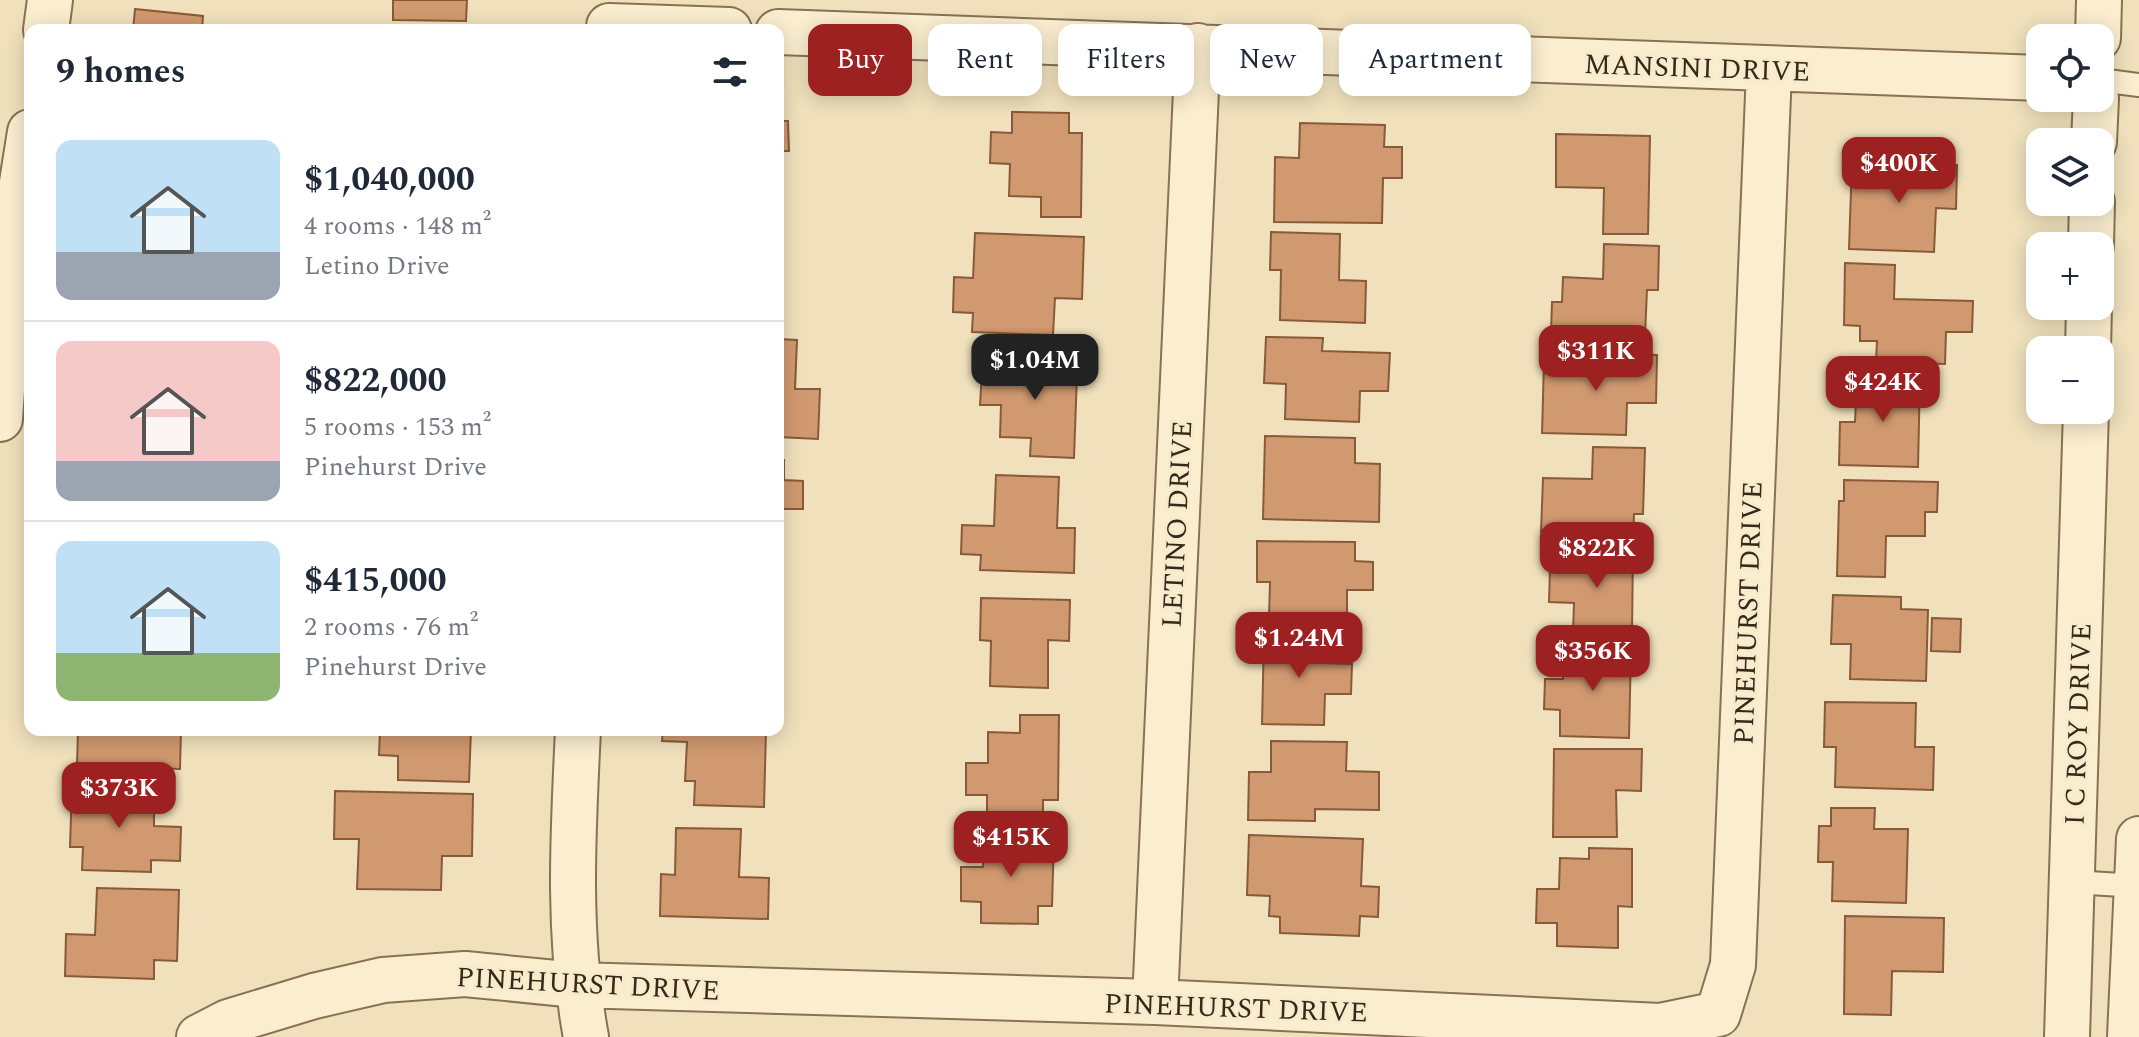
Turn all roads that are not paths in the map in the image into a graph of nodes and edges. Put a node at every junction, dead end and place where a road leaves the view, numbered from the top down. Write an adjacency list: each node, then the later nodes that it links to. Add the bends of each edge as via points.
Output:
1 (50, 0): 4 (street)
2 (2099, 0): 6 (street)
3 (609, 19): 5 (street)
4 (47, 24)
5 (664, 24)
6 (2098, 24)
7 (784, 32): 8 (street, MANSINI DRIVE)
8 (1198, 46): 9 (street, MANSINI DRIVE); 21 (street, LETINO DRIVE)
9 (1769, 70): 10 (street, MANSINI DRIVE); 21 (street, PINEHURST DRIVE, via 1733,965 1718,1014 1660,1026)
10 (2026, 78)
11 (2114, 82): 12 (lane)
12 (2139, 85)
13 (24, 170): 14 (street, via 12,246)
14 (0, 419)
15 (2086, 424): 18 (street, I C ROY DRIVE)
16 (578, 736): 20 (street, via 572,867)
17 (2139, 839): 19 (street)
18 (2072, 882): 19 (lane); 24 (street, I C ROY DRIVE)
19 (2138, 886): 25 (street)
20 (576, 985): 21 (street, PINEHURST DRIVE); 22 (street, PINEHURST DRIVE, via 465,974 383,980 228,1022); 23 (street)
21 (1155, 1002)
22 (199, 1037)
23 (586, 1037)
24 (2067, 1037)
25 (2130, 1037)

